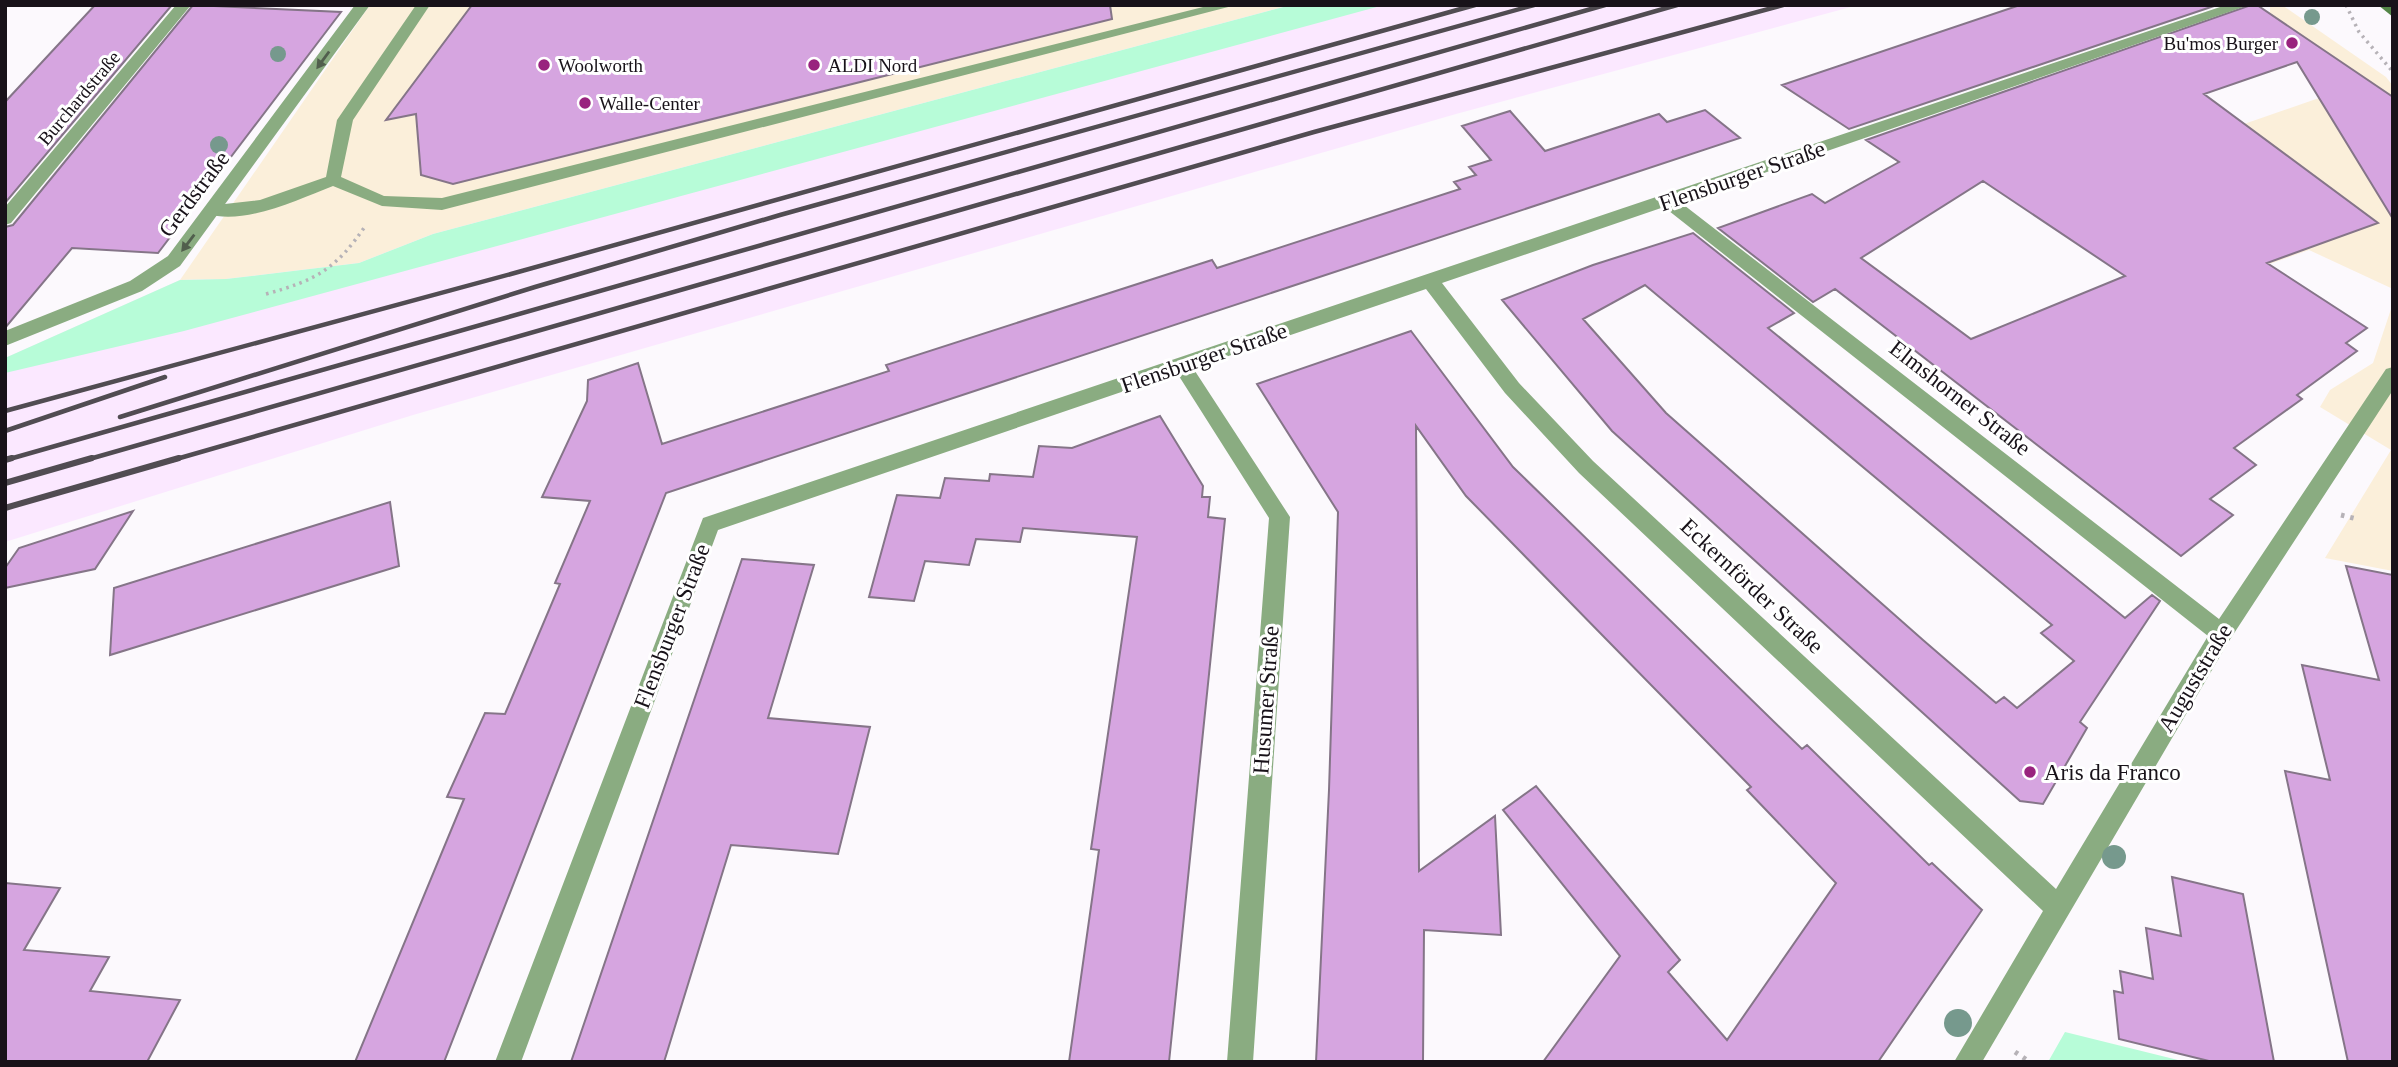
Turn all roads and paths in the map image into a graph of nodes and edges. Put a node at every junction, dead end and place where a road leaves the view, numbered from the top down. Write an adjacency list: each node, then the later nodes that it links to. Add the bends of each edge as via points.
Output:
1 (184, 5): 14 (street, Burchardstraße)
2 (363, 5): 13 (street, Gerdstraße, one-way to 13)
3 (424, 5): 10 (lane, via 345,120)
4 (1229, 5): 11 (lane, via 442,204)
5 (2242, 5): 12 (street, Flensburger Straße)
6 (2346, 5): 9 (path, via 2359,32)
7 (2385, 5): 8 (main road)
8 (2393, 12)
9 (2393, 72)
10 (333, 180): 11 (lane); 13 (lane, via 277,201 235,211)
11 (382, 201): 16 (path, via 346,255 318,281)
12 (1668, 201): 15 (street, Flensburger Straße); 20 (street, Elmshorner Straße)
13 (213, 210): 17 (street, Gerdstraße, one-way to 17, via 174,261 136,286)
14 (5, 219)
15 (1430, 281): 18 (street, Flensburger Straße); 21 (street, Eckernförder Straße, via 1512,388 1586,467)
16 (266, 294)
17 (5, 339)
18 (1182, 366): 22 (street, Flensburger Straße, via 710,524); 23 (street, Husumer Straße, via 1280,517)
19 (2393, 374): 20 (street, Auguststraße)
20 (2221, 634): 21 (street, Auguststraße)
21 (2059, 909): 24 (street, Auguststraße)
22 (508, 1062)
23 (1240, 1062)
24 (1967, 1062)

